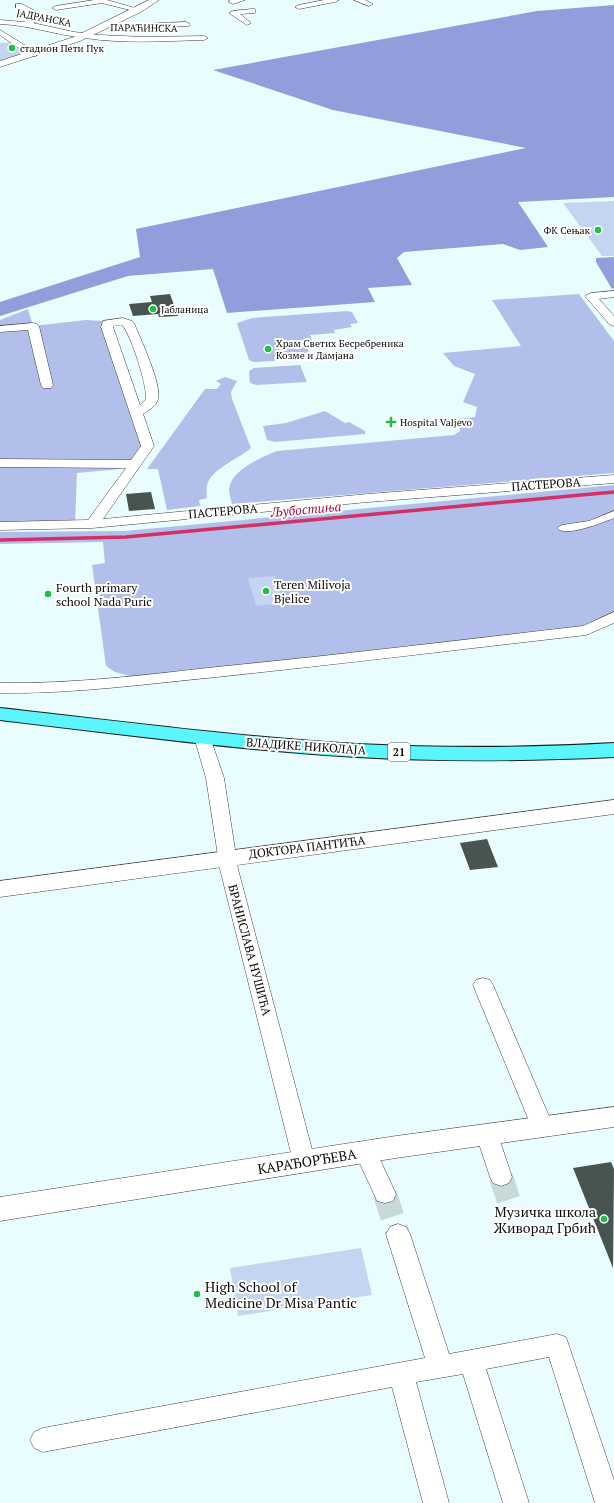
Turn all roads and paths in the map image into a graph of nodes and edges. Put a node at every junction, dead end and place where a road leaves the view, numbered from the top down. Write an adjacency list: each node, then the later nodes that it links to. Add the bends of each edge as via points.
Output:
1 (59, 0): 8 (street)
2 (242, 0): 6 (street)
3 (335, 0): 10 (street)
4 (358, 0): 7 (street)
5 (150, 1): 12 (street)
6 (232, 1): 14 (street, via 252,11 233,14)
7 (369, 4)
8 (76, 5): 11 (street); 12 (street, via 104,2)
9 (19, 6): 15 (street, via 42,17)
10 (299, 6)
11 (56, 8)
12 (138, 10): 17 (street)
13 (0, 22): 15 (street, ЈАДРАНСКА)
14 (247, 23)
15 (24, 24): 19 (street, ЈАДРАНСКА)
16 (186, 24): 17 (street, ПАРАЋИНСКА, via 130,28)
17 (104, 26): 19 (street)
18 (0, 32): 21 (street)
19 (85, 36): 20 (street, ПАРАЋИНСКА, via 129,39); 23 (street)
20 (204, 38)
21 (14, 42): 22 (street); 23 (street)
22 (0, 43)
23 (33, 54): 24 (street)
24 (0, 64)
25 (614, 294): 26 (street, via 591,296)
26 (614, 323)
27 (0, 329): 28 (street, via 33,326)
28 (47, 385)
29 (136, 413): 29 (street, via 107,327 107,323 128,323 151,384 152,400); 31 (street, via 148,446)
30 (0, 463): 31 (street)
31 (134, 464): 34 (street)
32 (614, 479): 34 (street, ПАСТЕРОВА, via 360,498)
33 (614, 514): 36 (street, via 591,524)
34 (92, 524): 35 (street, ПАСТЕРОВА)
35 (0, 526)
36 (562, 528)
37 (614, 617): 38 (street, via 586,630 108,683 37,689)
38 (0, 688)
39 (0, 703): 41 (main road, ВЛАДИКЕ НИКОЛАЈА / 21, via 197,724 383,738 486,741)
40 (0, 714): 42 (main road, ВЛАДИКЕ НИКОЛАЈА / 21)
41 (614, 736)
42 (202, 737): 43 (main road, ВЛАДИКЕ НИКОЛАЈА / 21, via 376,751 512,753); 45 (street, БРАНИСЛАВА НУШИЋА, via 215,778)
43 (614, 750)
44 (614, 807): 45 (street, ДОКТОРА ПАНТИЋА)
45 (226, 858): 46 (street, ДОКТОРА ПАНТИЋА); 52 (street, БРАНИСЛАВА НУШИЋА)
46 (0, 889)
47 (483, 986): 49 (street)
48 (614, 1117): 49 (street, КАРАЂОРЂЕВА)
49 (543, 1128): 50 (street, КАРАЂОРЂЕВА)
50 (486, 1135): 51 (street, КАРАЂОРЂЕВА); 53 (street)
51 (365, 1151): 52 (street, КАРАЂОРЂЕВА); 54 (street)
52 (304, 1161): 55 (street, КАРАЂОРЂЕВА)
53 (501, 1177)
54 (385, 1194)
55 (0, 1209)
56 (398, 1234): 58 (street)
57 (471, 1360): 58 (street); 62 (street); 63 (street, via 557,1345)
58 (440, 1366): 59 (street)
59 (401, 1373): 60 (street); 61 (street)
60 (43, 1440)
61 (436, 1503)
62 (516, 1503)
63 (608, 1503)

